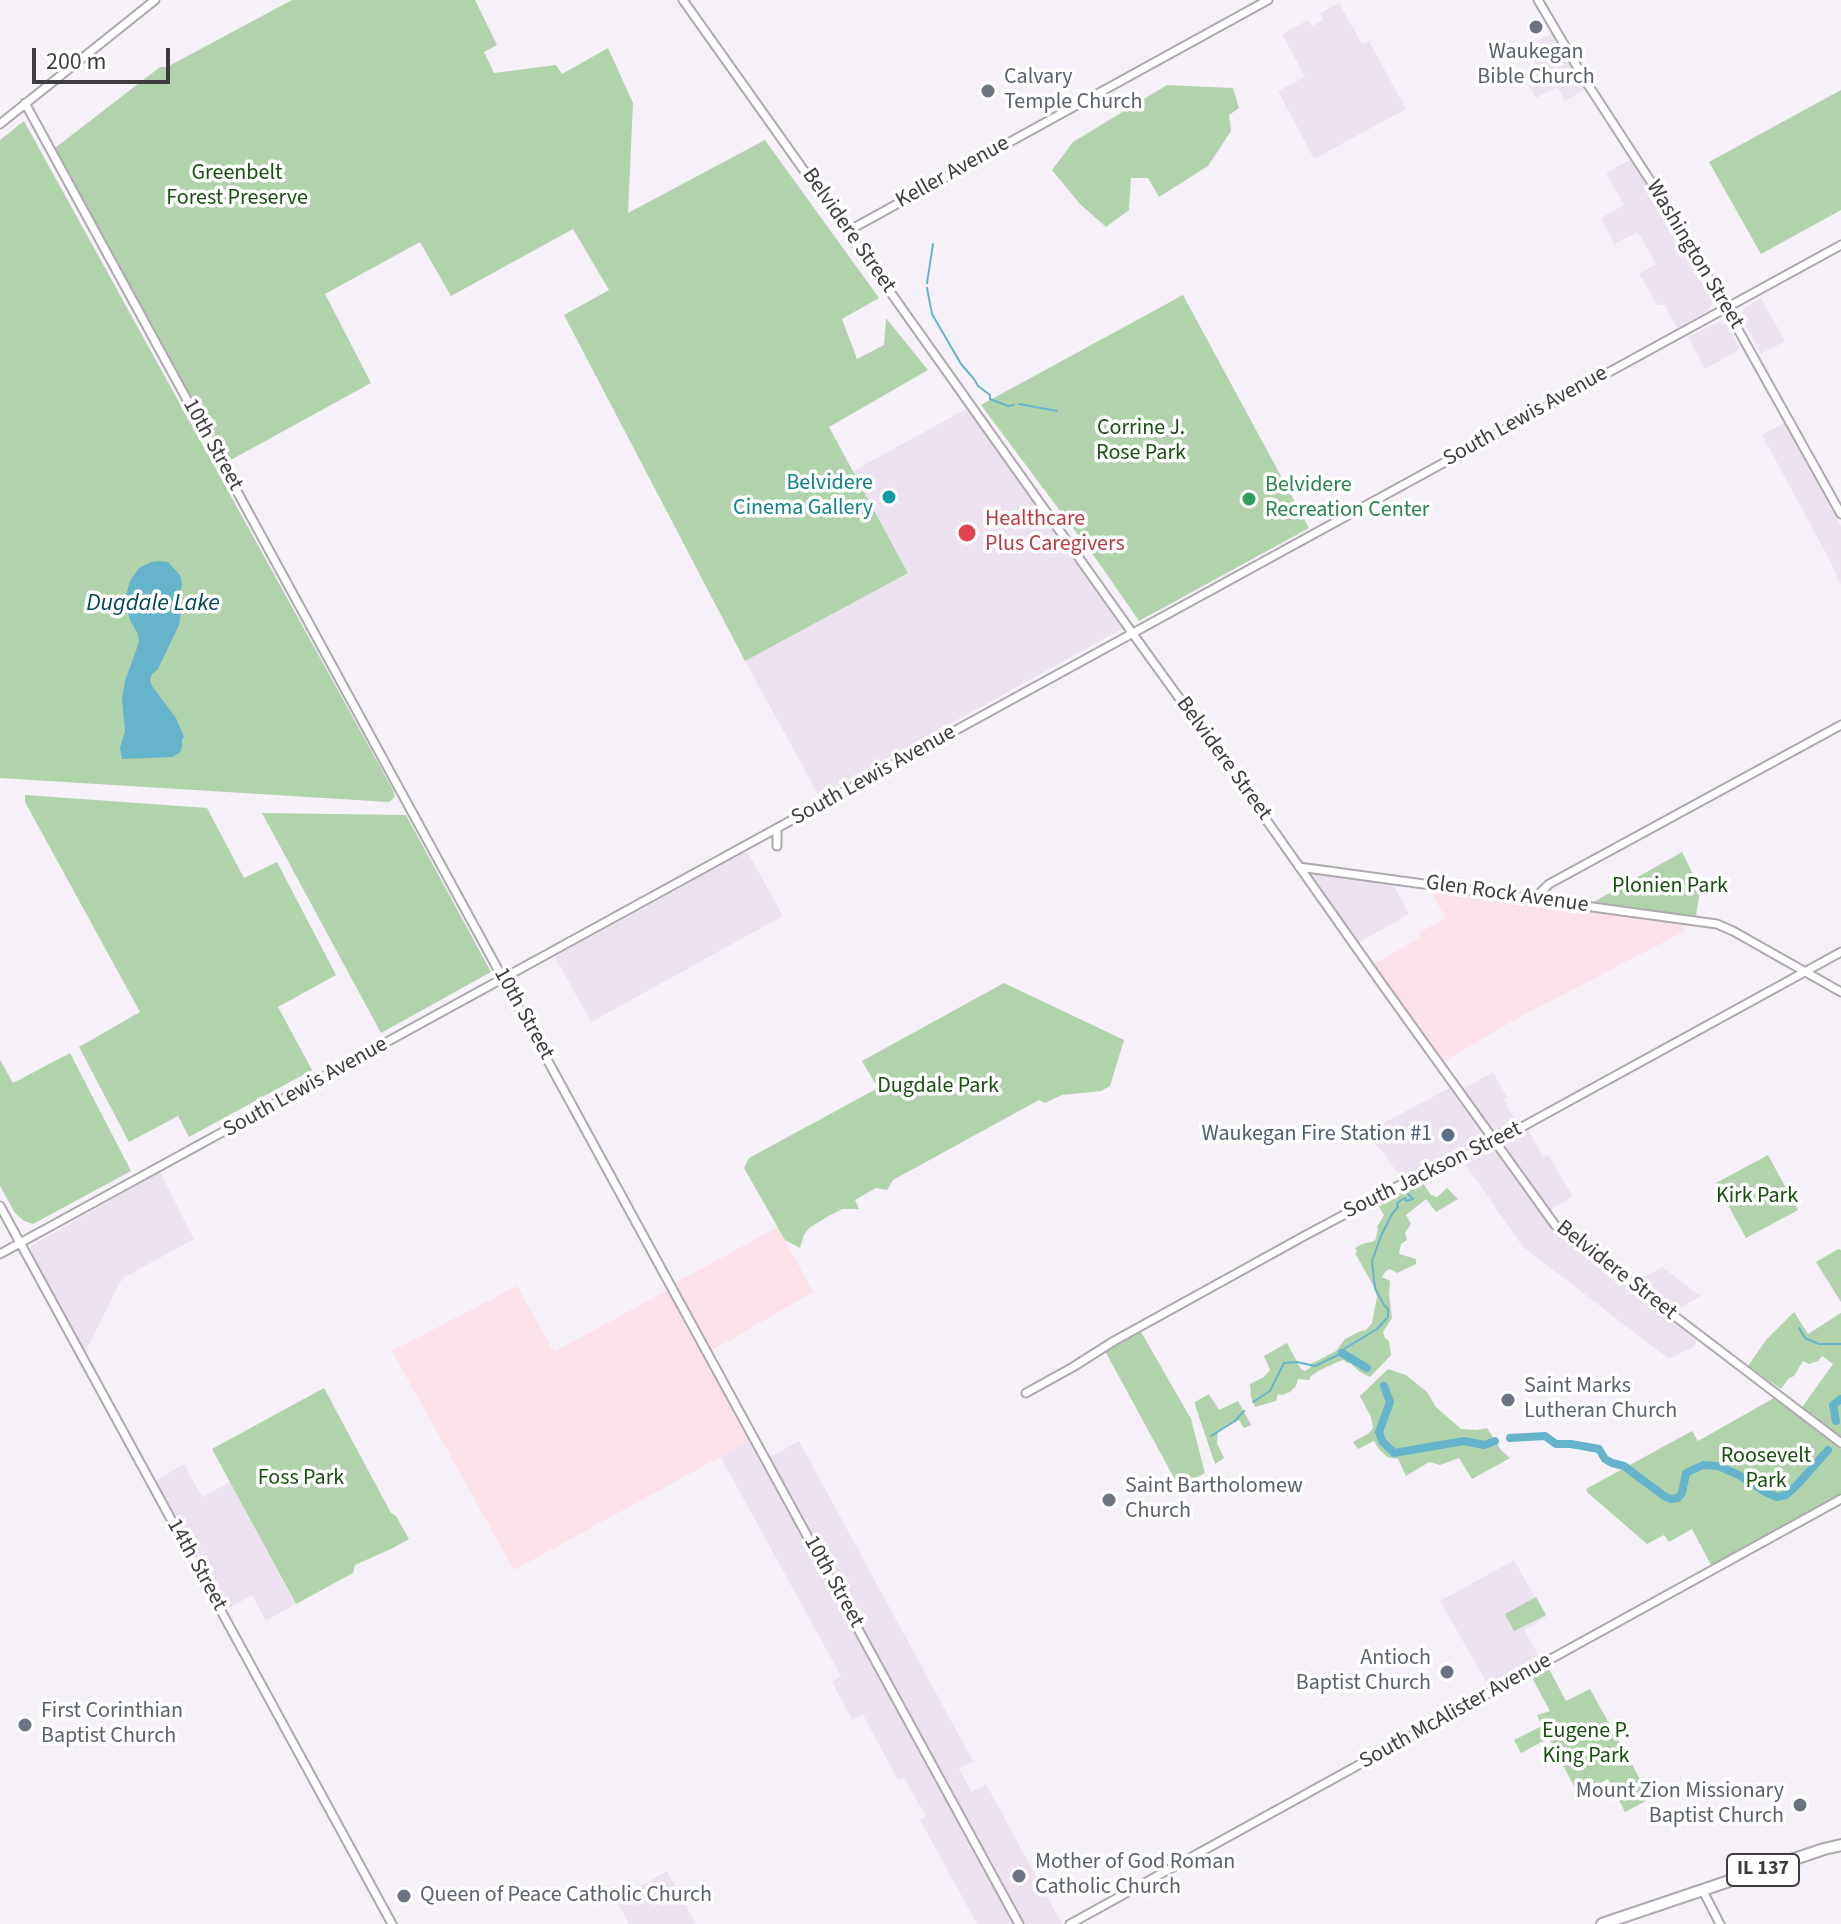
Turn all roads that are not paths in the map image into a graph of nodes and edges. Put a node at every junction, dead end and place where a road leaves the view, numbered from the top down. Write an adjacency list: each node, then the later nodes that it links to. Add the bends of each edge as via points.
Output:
1 (155, 0): 5 (street)
2 (683, 0): 7 (street, Belvidere Street)
3 (1268, 0): 7 (street, Keller Avenue)
4 (1538, 0): 9 (street, Washington Street)
5 (25, 103): 6 (street); 19 (street, 10th Street)
6 (0, 124)
7 (848, 231): 11 (street, Belvidere Street)
8 (1841, 245): 9 (street, South Lewis Avenue)
9 (1726, 308): 10 (street, Washington Street); 11 (street, South Lewis Avenue)
10 (1841, 514)
11 (1133, 634): 13 (street, South Lewis Avenue); 15 (street, Belvidere Street)
12 (1841, 725): 16 (street, via 1549,884)
13 (777, 830): 14 (street); 19 (street, South Lewis Avenue)
14 (777, 846)
15 (1299, 867): 16 (street, Glen Rock Avenue); 21 (street, Belvidere Street)
16 (1538, 899): 18 (street, Glen Rock Avenue, via 1717,924)
17 (1841, 952): 18 (street, South Jackson Street)
18 (1804, 972): 20 (street, Glen Rock Avenue); 21 (street, South Jackson Street)
19 (504, 980): 23 (street, South Lewis Avenue); 31 (street, 10th Street)
20 (1841, 992)
21 (1494, 1142): 25 (street, South Jackson Street, via 1333,1220); 26 (street, Belvidere Street, via 1560,1230)
22 (0, 1206): 23 (street, 14th Street)
23 (21, 1243): 24 (street, South Lewis Avenue); 30 (street, 14th Street)
24 (0, 1254)
25 (1026, 1393)
26 (1841, 1443)
27 (1841, 1499): 32 (street, South McAlister Avenue)
28 (1841, 1845): 29 (highway, IL 137)
29 (1703, 1891): 33 (highway, IL 137); 34 (street)
30 (392, 1924)
31 (1019, 1924)
32 (1070, 1924)
33 (1602, 1924)
34 (1720, 1924)

